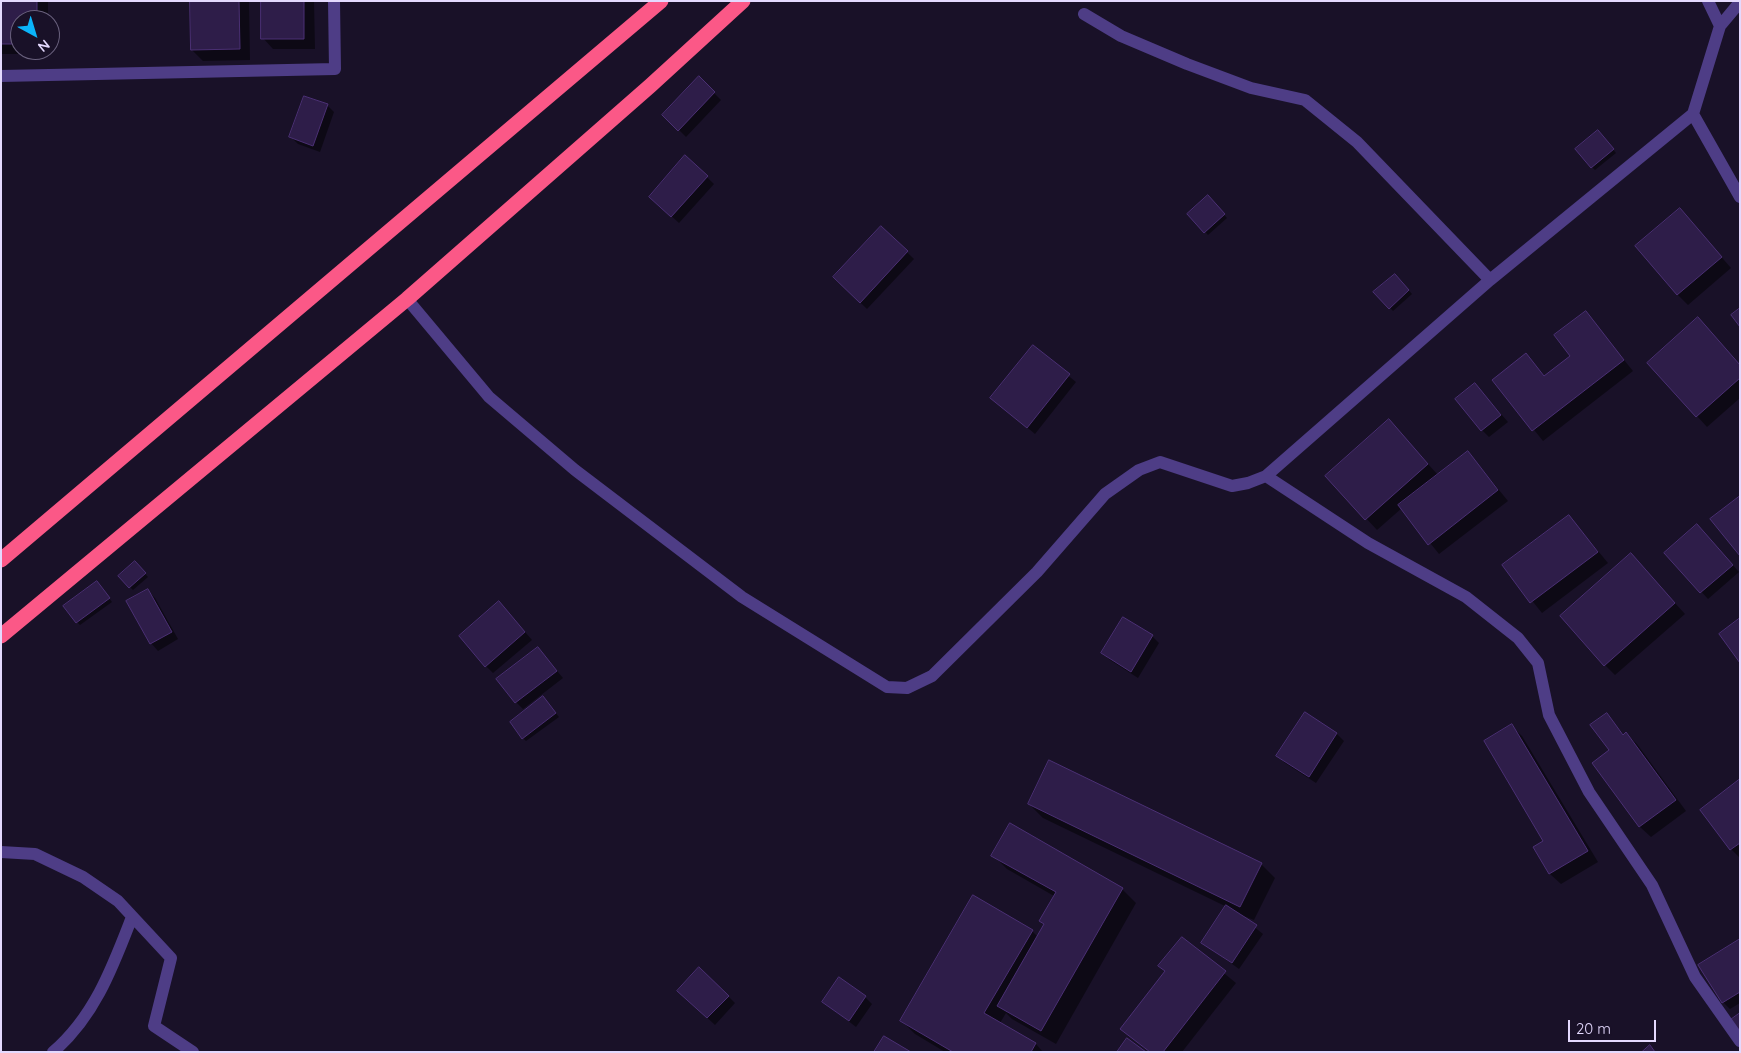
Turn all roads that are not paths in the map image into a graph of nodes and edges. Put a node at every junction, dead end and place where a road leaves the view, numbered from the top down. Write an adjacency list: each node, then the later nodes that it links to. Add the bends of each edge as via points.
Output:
1 (334, 1): 8 (street, via 335,68)
2 (661, 1): 14 (highway)
3 (743, 1): 12 (highway)
4 (1708, 1): 7 (street)
5 (1740, 2): 7 (street)
6 (1084, 14): 11 (street, via 1120,36 1186,64 1251,88 1305,100 1357,142)
7 (1720, 26): 9 (street)
8 (1, 76)
9 (1693, 114): 10 (street); 11 (street)
10 (1740, 197)
11 (1490, 280): 13 (street)
12 (407, 299): 13 (street, via 489,397 575,470 742,597 888,687 908,688 932,676 1037,572 1105,494 1139,470 1160,462 1232,486); 15 (highway)
13 (1266, 476): 18 (street, via 1368,542 1466,597 1523,644 1538,663 1549,715 1590,792 1652,885 1695,977)
14 (1, 560)
15 (1, 636)
16 (1, 852): 17 (street, via 35,854 83,877 118,901)
17 (132, 917): 19 (street, via 95,1004 68,1040); 20 (street, via 171,958 154,1026)
18 (1740, 1041)
19 (54, 1052)
20 (193, 1052)

